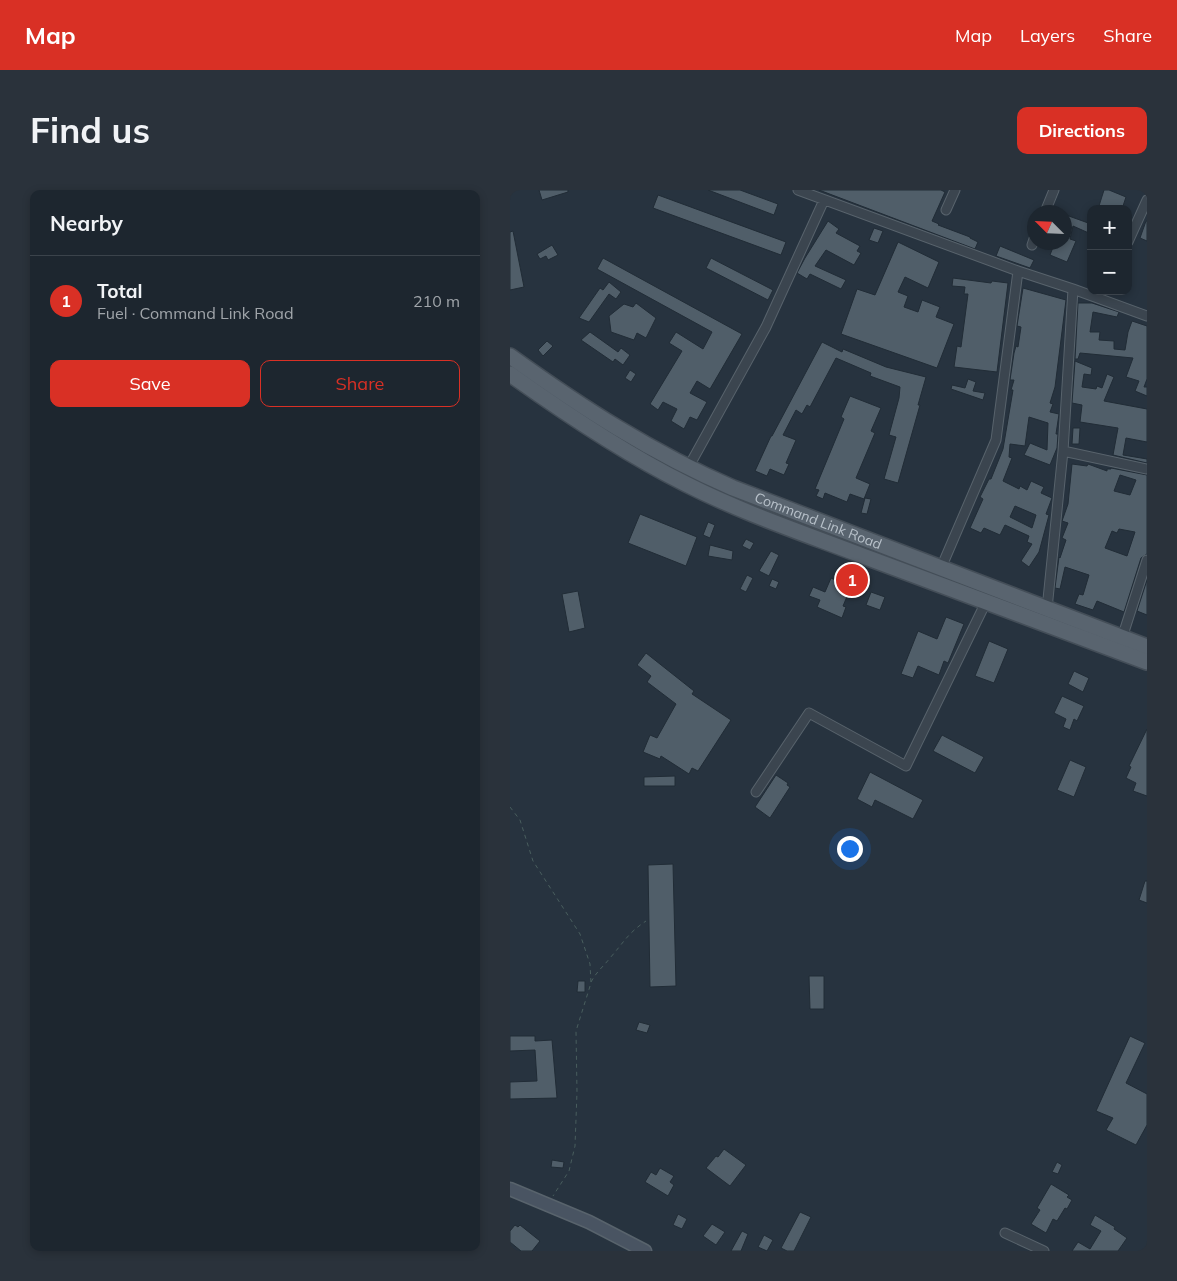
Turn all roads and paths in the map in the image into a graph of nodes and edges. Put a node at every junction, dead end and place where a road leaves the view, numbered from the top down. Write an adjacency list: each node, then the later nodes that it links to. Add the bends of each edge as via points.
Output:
1 (798, 190): 4 (street)
2 (955, 190): 7 (street)
3 (1054, 190): 6 (street)
4 (824, 200): 9 (street); 15 (street, via 766,327)
5 (1147, 200): 8 (street)
6 (1048, 205)
7 (946, 210)
8 (1132, 233)
9 (1018, 272): 10 (street); 18 (street, via 996,440)
10 (1073, 289): 11 (street); 14 (street)
11 (1147, 316)
12 (510, 356): 15 (main road, Command Link Road, via 604,420)
13 (510, 374): 20 (main road, Command Link Road, via 582,424 685,484)
14 (1063, 452): 16 (street); 21 (street)
15 (688, 468): 18 (main road, Command Link Road)
16 (1147, 469)
17 (1147, 560): 19 (street)
18 (941, 568): 21 (main road, Command Link Road)
19 (1144, 584): 22 (street)
20 (986, 602): 24 (main road, Command Link Road); 25 (street, via 906,766 809,713)
21 (1046, 609): 22 (main road, Command Link Road)
22 (1122, 638): 23 (main road, Command Link Road)
23 (1147, 647)
24 (1147, 662)
25 (756, 792)
26 (510, 807): 28 (path, via 520,820 533,861 580,934 590,964)
27 (646, 922): 28 (path, via 632,930 597,970)
28 (591, 983): 30 (path, via 576,1031 575,1146 569,1171)
29 (510, 1189): 30 (street)
30 (546, 1204): 32 (street, via 590,1222)
31 (1005, 1234): 33 (street)
32 (645, 1251)
33 (1044, 1251)

